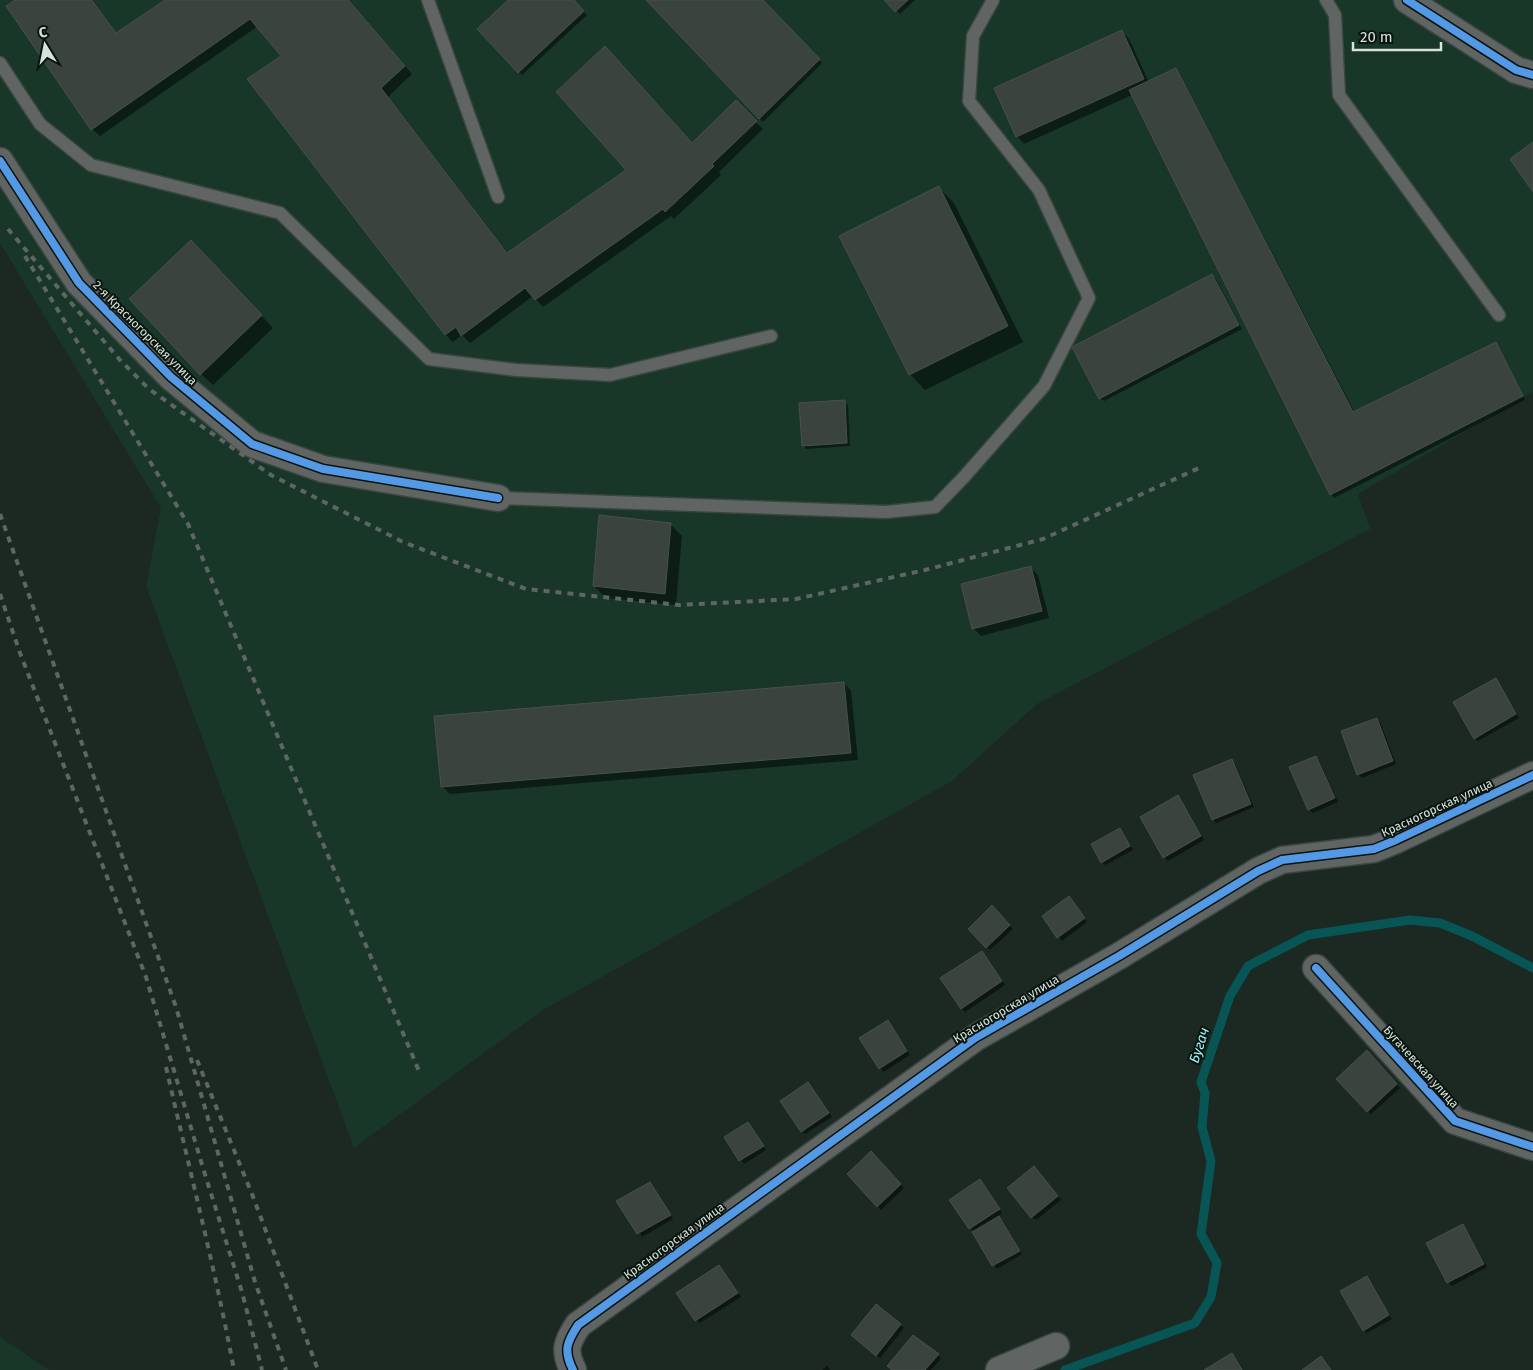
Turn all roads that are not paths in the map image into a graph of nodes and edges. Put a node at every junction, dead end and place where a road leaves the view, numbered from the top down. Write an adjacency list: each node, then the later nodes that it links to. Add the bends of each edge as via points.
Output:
1 (428, 0): 8 (lane)
2 (993, 0): 11 (lane, via 973,36 969,100 1039,190 1089,298 1044,386 934,507 886,512)
3 (1326, 0): 9 (lane, via 1335,15 1339,95)
4 (1407, 0): 6 (street, via 1516,70)
5 (0, 63): 10 (lane, via 40,124 91,165 280,213 429,359 516,370 610,375)
6 (1533, 75)
7 (0, 161): 11 (street, 2-я Красногорская улица, via 79,283 171,377 252,444 323,469)
8 (498, 197)
9 (1499, 315)
10 (771, 336)
11 (498, 498)
12 (1533, 775): 16 (street, Красногорская улица, via 1374,849 1282,860 1258,871 1120,956 975,1038 578,1324 567,1341 569,1361)
13 (1316, 968): 14 (street, Бугачевская улица, via 1455,1121)
14 (1533, 1148)
15 (1056, 1346): 17 (street)
16 (574, 1370)
17 (999, 1370)

